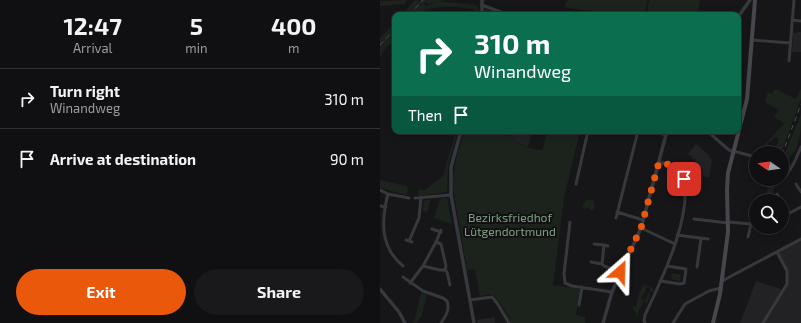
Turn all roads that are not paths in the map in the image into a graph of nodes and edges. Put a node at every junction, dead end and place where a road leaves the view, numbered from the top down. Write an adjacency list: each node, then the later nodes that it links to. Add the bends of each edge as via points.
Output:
1 (482, 0): 5 (street)
2 (755, 0): 11 (main road)
3 (794, 0): 9 (street)
4 (749, 1): 8 (street)
5 (482, 5): 6 (street); 7 (street)
6 (482, 12)
7 (501, 12)
8 (741, 13)
9 (792, 20): 10 (street); 12 (street)
10 (801, 21)
11 (752, 40): 12 (street); 14 (main road, via 746,105)
12 (790, 43): 13 (street)
13 (789, 61)
14 (741, 123)
15 (460, 134): 31 (street, via 451,167)
16 (587, 134): 26 (street)
17 (637, 134): 38 (street)
18 (667, 134): 24 (street)
19 (710, 134): 22 (street)
20 (738, 134): 22 (main road)
21 (801, 147): 25 (street)
22 (733, 151): 23 (street); 45 (main road, via 727,184)
23 (749, 155)
24 (659, 162): 43 (street); 50 (street, via 677,167 683,174 683,217)
25 (789, 171)
26 (576, 184)
27 (796, 184): 29 (street)
28 (380, 190): 30 (street)
29 (801, 192)
30 (388, 194): 33 (street); 36 (street)
31 (451, 195): 32 (street); 77 (street)
32 (421, 197): 34 (street); 55 (street, via 419,218)
33 (409, 198)
34 (415, 198)
35 (380, 206): 36 (street)
36 (386, 207): 40 (street)
37 (801, 207): 39 (street)
38 (617, 212): 41 (street); 43 (street)
39 (789, 214)
40 (382, 216): 62 (street, via 385,243 395,261)
41 (616, 218)
42 (694, 218): 45 (street)
43 (643, 220): 47 (street)
44 (570, 222): 73 (street, via 564,280 568,285)
45 (729, 222): 46 (street); 69 (main road)
46 (749, 224)
47 (641, 228): 58 (street); 67 (street)
48 (432, 229): 56 (street, via 441,231)
49 (749, 233): 51 (street)
50 (678, 235): 52 (street); 58 (street)
51 (748, 237)
52 (700, 239): 53 (street); 65 (street)
53 (708, 239)
54 (801, 240): 59 (street)
55 (409, 241)
56 (436, 242): 63 (street); 66 (street, via 442,247)
57 (594, 244): 61 (street, via 606,246)
58 (675, 244): 64 (street)
59 (777, 252): 69 (street); 87 (street, via 787,271 787,284)
60 (591, 262): 61 (street)
61 (602, 264): 67 (street)
62 (402, 266)
63 (423, 266): 66 (street); 71 (street)
64 (667, 266): 70 (street); 70 (street, via 686,270 684,283)
65 (697, 267)
66 (445, 270): 72 (street)
67 (620, 272): 76 (street)
68 (403, 277): 71 (street)
69 (722, 280): 74 (main road)
70 (660, 281): 84 (street, via 645,315)
71 (410, 283): 80 (street, via 447,301 447,312)
72 (450, 285)
73 (582, 287): 76 (street); 78 (street)
74 (721, 288): 85 (street, via 686,303); 86 (main road)
75 (380, 289): 79 (street)
76 (612, 292): 83 (street)
77 (470, 300): 81 (street); 82 (street, via 492,297)
78 (579, 305)
79 (405, 323)
80 (441, 323)
81 (474, 323)
82 (509, 323)
83 (603, 323)
84 (645, 323)
85 (673, 323)
86 (713, 323)
87 (763, 323)

